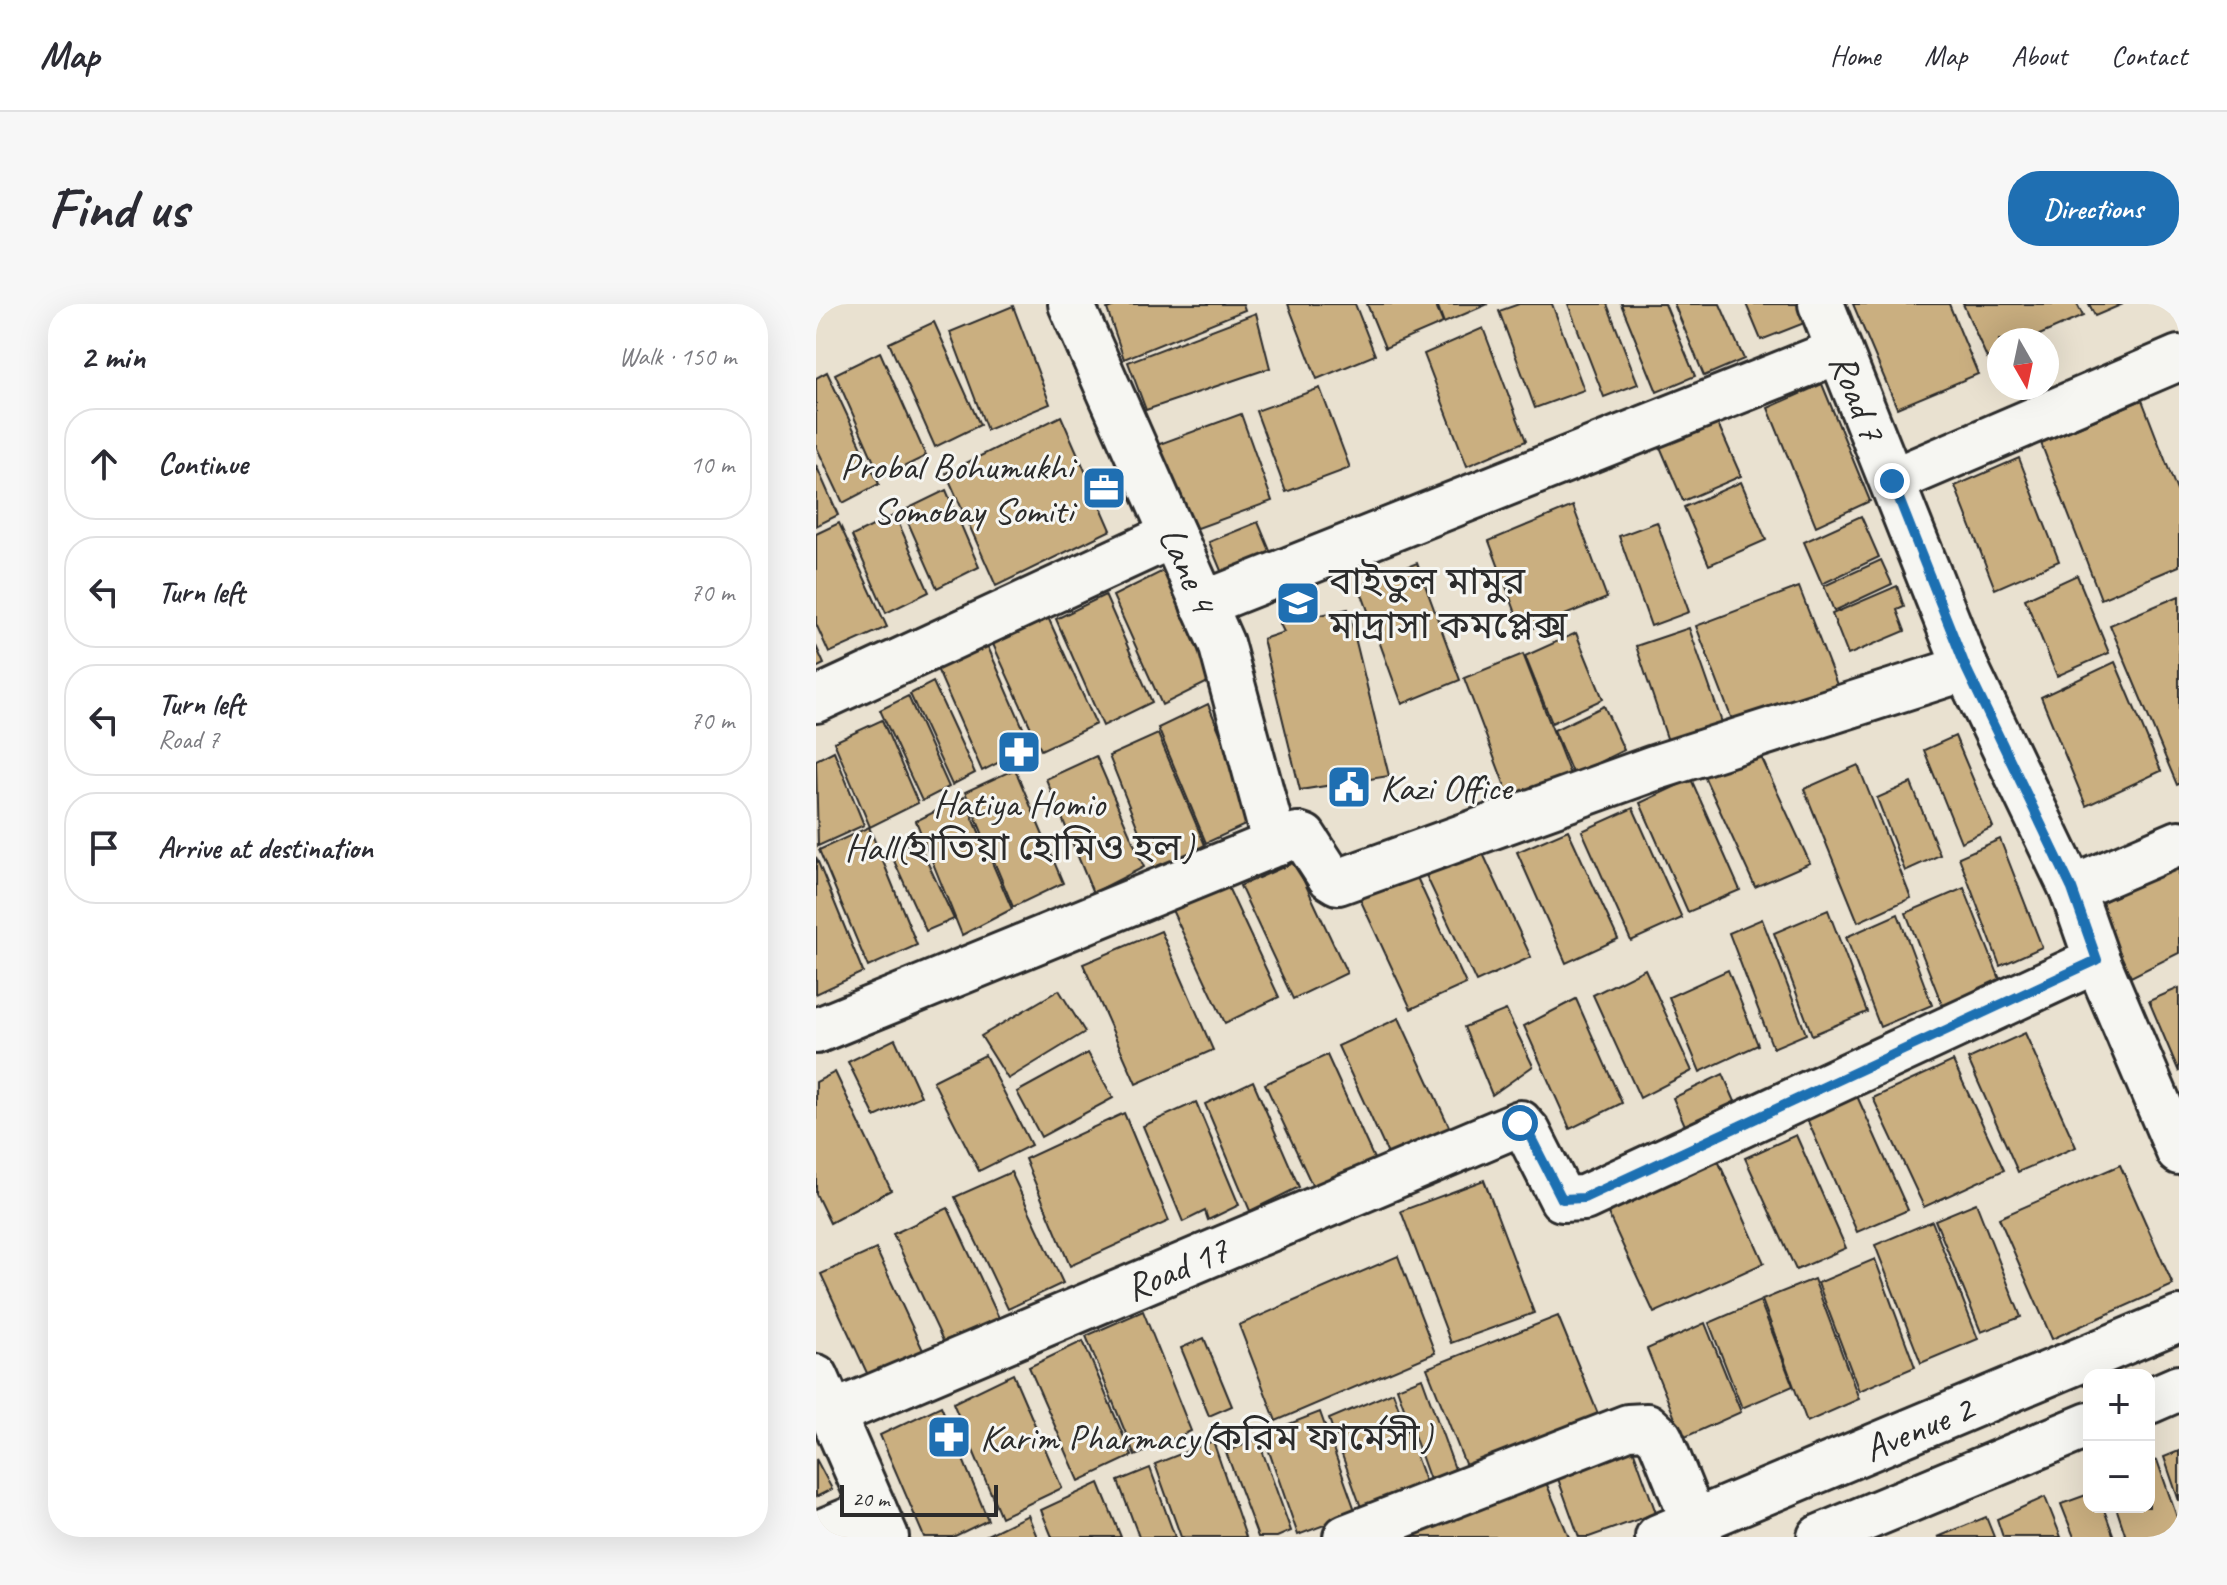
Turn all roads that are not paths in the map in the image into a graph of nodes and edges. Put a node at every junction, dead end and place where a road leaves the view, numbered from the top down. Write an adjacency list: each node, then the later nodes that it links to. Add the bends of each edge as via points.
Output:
1 (1071, 304): 6 (street, Lane 4)
2 (1821, 304): 3 (street, Road 7)
3 (1839, 351): 5 (street, Road 7); 7 (street)
4 (2179, 358): 5 (street)
5 (1892, 481): 8 (street, Road 7)
6 (1173, 535): 7 (street, Lane 4); 9 (street)
7 (1203, 604): 11 (street, Lane 4, via 1221,643)
8 (1966, 668): 11 (street, via 1654,768 1338,882 1304,837); 12 (street, Road 7)
9 (816, 700)
10 (2179, 843): 12 (street)
11 (1275, 844): 14 (street)
12 (2072, 889): 13 (street, Road 7)
13 (2097, 960): 15 (street, Road 7); 18 (street, Road 17, via 1584,1198 1562,1199 1520,1123)
14 (816, 1031)
15 (2179, 1152)
16 (2179, 1319): 22 (street, Avenue 2)
17 (2179, 1388): 19 (street)
18 (824, 1395): 21 (street)
19 (2155, 1398)
20 (2083, 1427): 25 (street, Avenue 2)
21 (880, 1524): 23 (street)
22 (1684, 1532): 24 (street, via 1660,1438 1647,1426 1628,1427)
23 (816, 1534)
24 (1346, 1537)
25 (1820, 1537)

